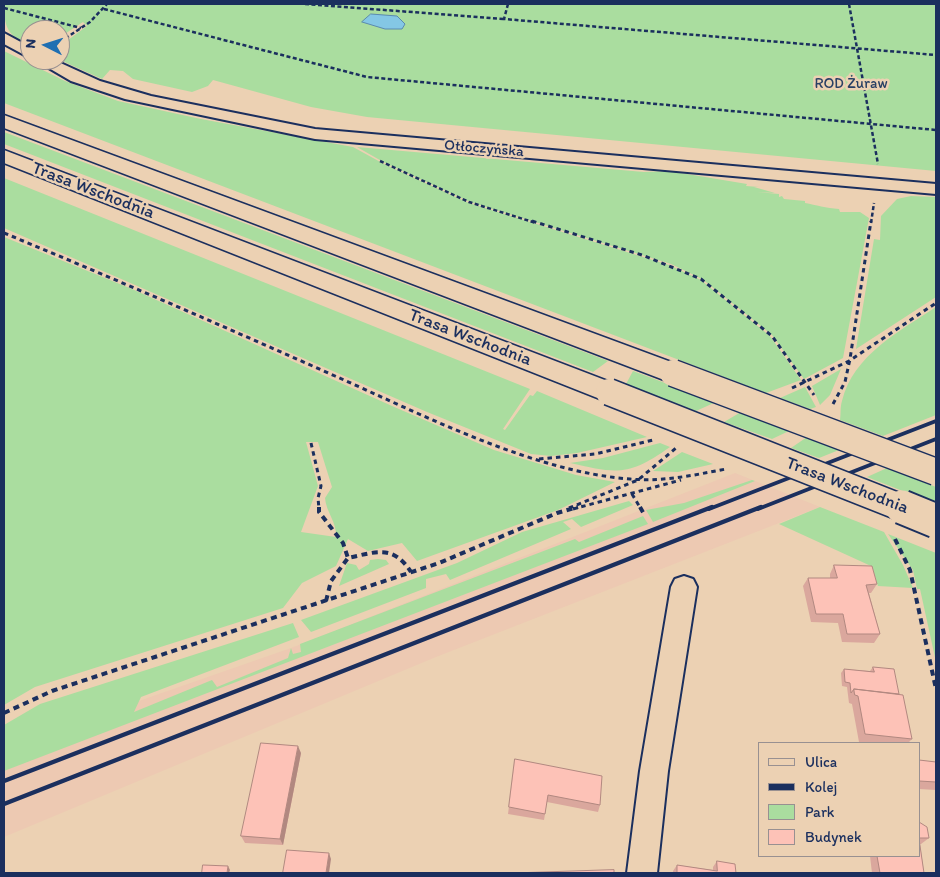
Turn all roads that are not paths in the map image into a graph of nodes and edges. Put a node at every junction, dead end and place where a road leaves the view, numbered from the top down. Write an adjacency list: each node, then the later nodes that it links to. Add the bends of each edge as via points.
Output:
1 (4, 38): 2 (street)
2 (20, 47)
3 (61, 70): 6 (street, Otłoczyńska, via 78,79 122,93 245,122 315,134)
4 (4, 121): 7 (main road, Trasa Wschodnia, bridge)
5 (4, 156): 8 (main road, Trasa Wschodnia, bridge)
6 (936, 189)
7 (936, 472)
8 (936, 521)
9 (684, 587): 10 (street, via 654,771)
10 (642, 873)

